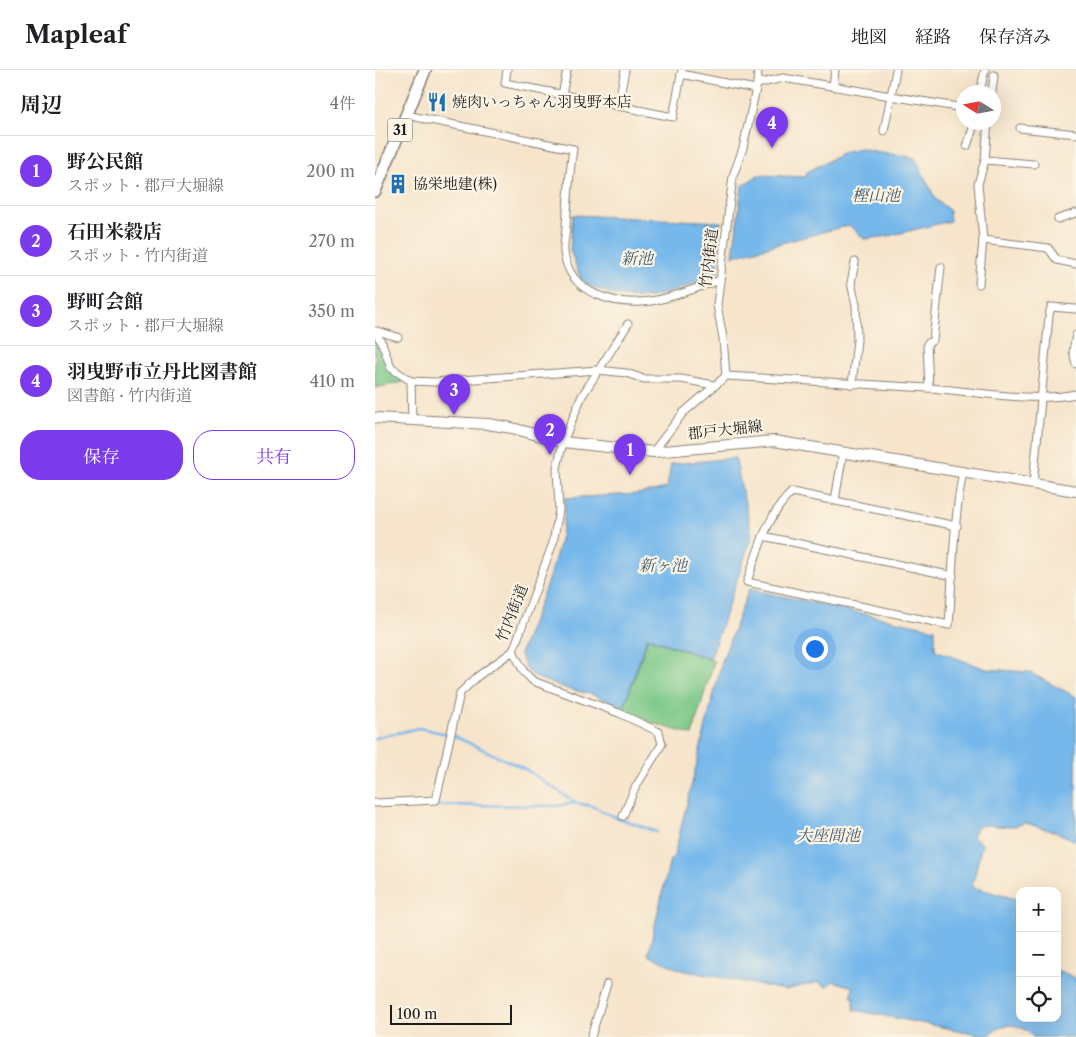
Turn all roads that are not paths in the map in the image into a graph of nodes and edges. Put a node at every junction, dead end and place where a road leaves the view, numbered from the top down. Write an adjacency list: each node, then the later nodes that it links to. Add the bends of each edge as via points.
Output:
1 (425, 70): 19 (main road, 31)
2 (507, 70): 15 (street, via 505,83)
3 (567, 70): 15 (street)
4 (625, 70): 17 (street)
5 (758, 70): 13 (street, 竹内街道)
6 (835, 70): 14 (street)
7 (895, 70): 16 (street)
8 (985, 70): 11 (street)
9 (682, 72): 13 (street); 17 (street, via 673,117)
10 (994, 75): 12 (street)
11 (982, 85)
12 (992, 85)
13 (756, 86): 14 (street, via 783,78); 35 (street, 竹内街道, via 743,148 733,176)
14 (833, 86): 16 (street)
15 (563, 95): 17 (street)
16 (891, 95): 18 (street); 23 (street)
17 (618, 106)
18 (956, 107)
19 (407, 115): 28 (main road, 31); 35 (street, via 573,149 564,253 574,278 586,290 607,299 652,301)
20 (1020, 128): 24 (street)
21 (972, 130): 25 (street)
22 (987, 130): 26 (street)
23 (884, 131)
24 (1076, 134)
25 (967, 146)
26 (985, 160): 27 (street); 31 (street, via 978,184)
27 (1033, 164)
28 (375, 191)
29 (1076, 213): 30 (street)
30 (1058, 219)
31 (983, 240): 33 (street, via 1048,248 1057,260); 36 (street)
32 (855, 262): 47 (street, via 851,283 856,305 857,340)
33 (1076, 264)
34 (941, 267): 48 (street, via 933,340 927,344)
35 (720, 280): 44 (street, 竹内街道, via 717,305)
36 (979, 284)
37 (1076, 309): 50 (street, via 1051,306)
38 (627, 324): 43 (street, 竹内街道)
39 (376, 331): 41 (street); 45 (street, via 391,368)
40 (1076, 335): 42 (street, via 1073,351)
41 (398, 338)
42 (1076, 364)
43 (599, 370): 45 (street); 46 (street, via 644,379 681,379); 53 (street, 竹内街道, via 582,396)
44 (726, 376): 46 (street); 47 (street)
45 (411, 381): 52 (street)
46 (714, 385): 54 (street, via 683,413)
47 (852, 385): 48 (street)
48 (929, 388): 50 (street)
49 (1076, 394): 50 (street)
50 (1041, 397): 57 (street)
51 (375, 418): 52 (main road, 郡戸大堀線)
52 (412, 421): 53 (main road, 郡戸大堀線, via 488,424)
53 (563, 442): 54 (main road, 郡戸大堀線); 63 (street, 竹内街道, via 557,468 559,510 553,544)
54 (653, 452): 55 (main road, 郡戸大堀線, via 764,441)
55 (843, 453): 56 (main road, 郡戸大堀線); 59 (street)
56 (963, 472): 57 (main road, 郡戸大堀線); 60 (street)
57 (1033, 484): 58 (main road, 郡戸大堀線)
58 (1076, 491)
59 (835, 500): 60 (street); 61 (street, via 792,492 771,519)
60 (957, 526): 62 (street)
61 (763, 536): 62 (street); 62 (street, via 747,582 949,625)
62 (953, 576)
63 (513, 651): 64 (street, 竹内街道, via 477,676 460,693 436,800); 65 (street, via 533,681 619,713 659,732 662,744 635,788)
64 (375, 803)
65 (623, 816)
66 (607, 984): 67 (street)
67 (591, 1037)

